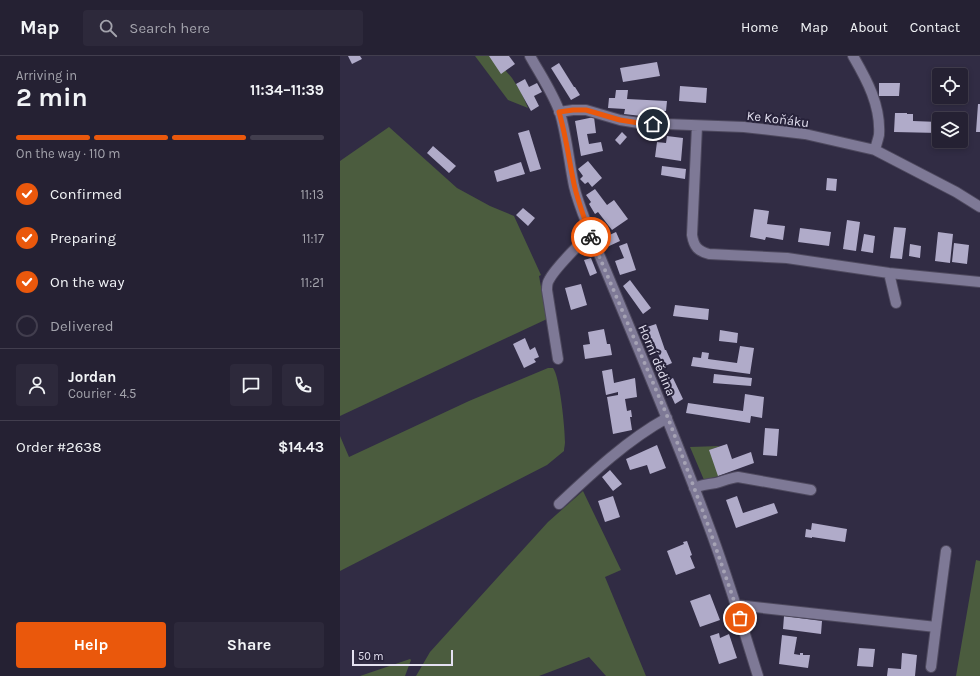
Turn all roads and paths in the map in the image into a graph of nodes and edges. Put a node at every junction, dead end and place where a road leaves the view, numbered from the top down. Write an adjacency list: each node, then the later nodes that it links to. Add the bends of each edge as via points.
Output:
1 (530, 56): 3 (street, Horní dědina)
2 (853, 56): 5 (street, via 877,108 879,135)
3 (559, 112): 4 (street, Ke Koňáku, via 586,110 639,123); 7 (street, Horní dědina, via 574,185)
4 (696, 126): 5 (street, Ke Koňáku, via 744,127 805,134); 8 (street, via 692,235 698,249 709,254 787,258)
5 (875, 150): 6 (street, Ke Koňáku)
6 (980, 206)
7 (591, 235): 11 (street, via 582,241 554,272 547,284); 12 (street, Horní dědina)
8 (889, 272): 9 (street); 10 (street)
9 (980, 282)
10 (896, 303)
11 (558, 359)
12 (668, 418): 13 (street, Horní dědina); 15 (street, via 640,435)
13 (694, 488): 14 (street, via 738,477); 17 (street, Horní dědina)
14 (811, 490)
15 (559, 504)
16 (946, 551): 18 (street)
17 (736, 604): 18 (street); 20 (street, Horní dědina)
18 (936, 627): 19 (street)
19 (931, 667)
20 (758, 676)

